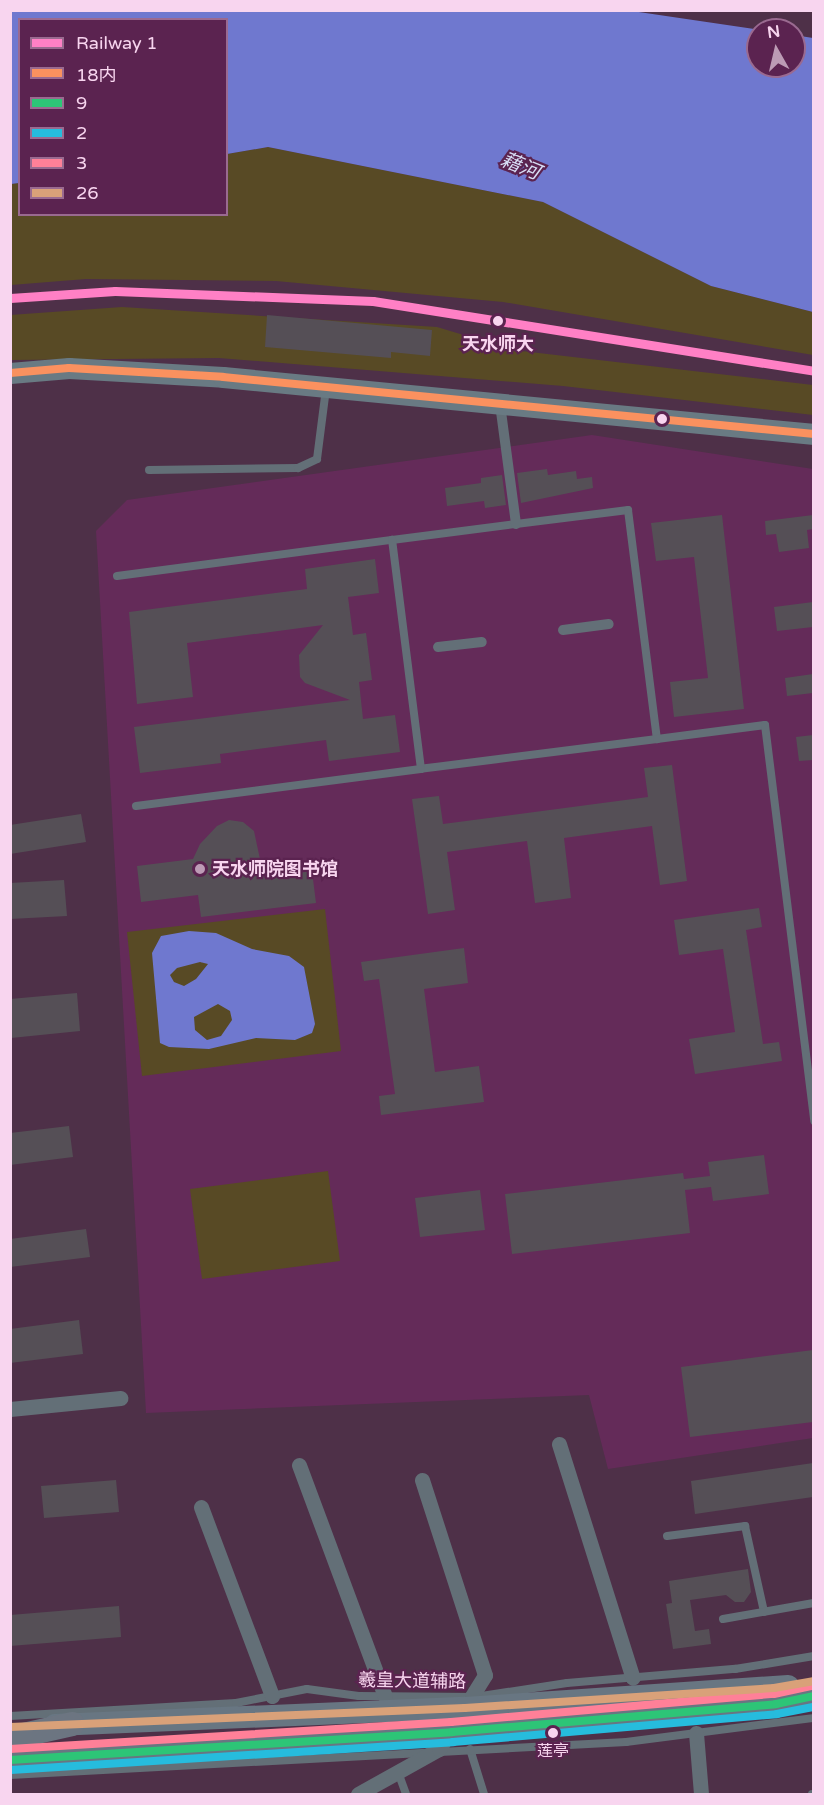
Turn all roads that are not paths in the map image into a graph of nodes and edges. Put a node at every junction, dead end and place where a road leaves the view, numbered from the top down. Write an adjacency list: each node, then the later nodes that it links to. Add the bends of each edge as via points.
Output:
1 (10, 374): 2 (main road, via 69,368)
2 (326, 387): 3 (main road); 5 (lane, via 317,459 298,468)
3 (500, 404): 4 (main road); 6 (street)
4 (813, 434)
5 (149, 470)
6 (516, 524): 7 (lane); 13 (lane, via 628,510)
7 (392, 540): 8 (lane); 14 (lane)
8 (117, 576)
9 (609, 624): 10 (street)
10 (564, 630)
11 (482, 642): 12 (street)
12 (438, 647)
13 (657, 739): 14 (lane); 16 (lane, via 765,725)
14 (422, 769): 15 (lane)
15 (136, 806)
16 (813, 1121)
17 (120, 1398): 18 (street)
18 (10, 1409)
19 (559, 1444): 28 (street)
20 (299, 1465): 31 (street)
21 (422, 1480): 33 (street, via 485,1675)
22 (201, 1507): 30 (street)
23 (667, 1536): 25 (lane, via 745,1526)
24 (813, 1603): 25 (lane)
25 (764, 1612): 26 (lane)
26 (723, 1619)
27 (813, 1656): 28 (lane, 羲皇大道辅路, via 735,1669)
28 (633, 1678): 33 (lane, 羲皇大道辅路)
29 (813, 1681): 33 (main road, via 774,1688)
30 (272, 1696): 31 (lane, 羲皇大道辅路, via 307,1689); 34 (lane, 羲皇大道辅路, via 237,1703)
31 (384, 1696): 33 (lane, 羲皇大道辅路)
32 (813, 1696): 40 (main road, via 776,1704)
33 (470, 1702): 36 (main road); 40 (street)
34 (10, 1716)
35 (813, 1718): 38 (lane)
36 (72, 1724): 37 (main road); 39 (highway)
37 (10, 1727)
38 (696, 1733): 41 (lane, via 626,1742); 48 (street)
39 (10, 1738)
40 (446, 1740): 41 (lane); 42 (main road); 43 (street); 44 (lane)
41 (470, 1749): 47 (lane)
42 (10, 1760)
43 (398, 1772): 45 (street); 46 (lane)
44 (10, 1775)
45 (358, 1794)
46 (406, 1794)
47 (484, 1794)
48 (701, 1794)

